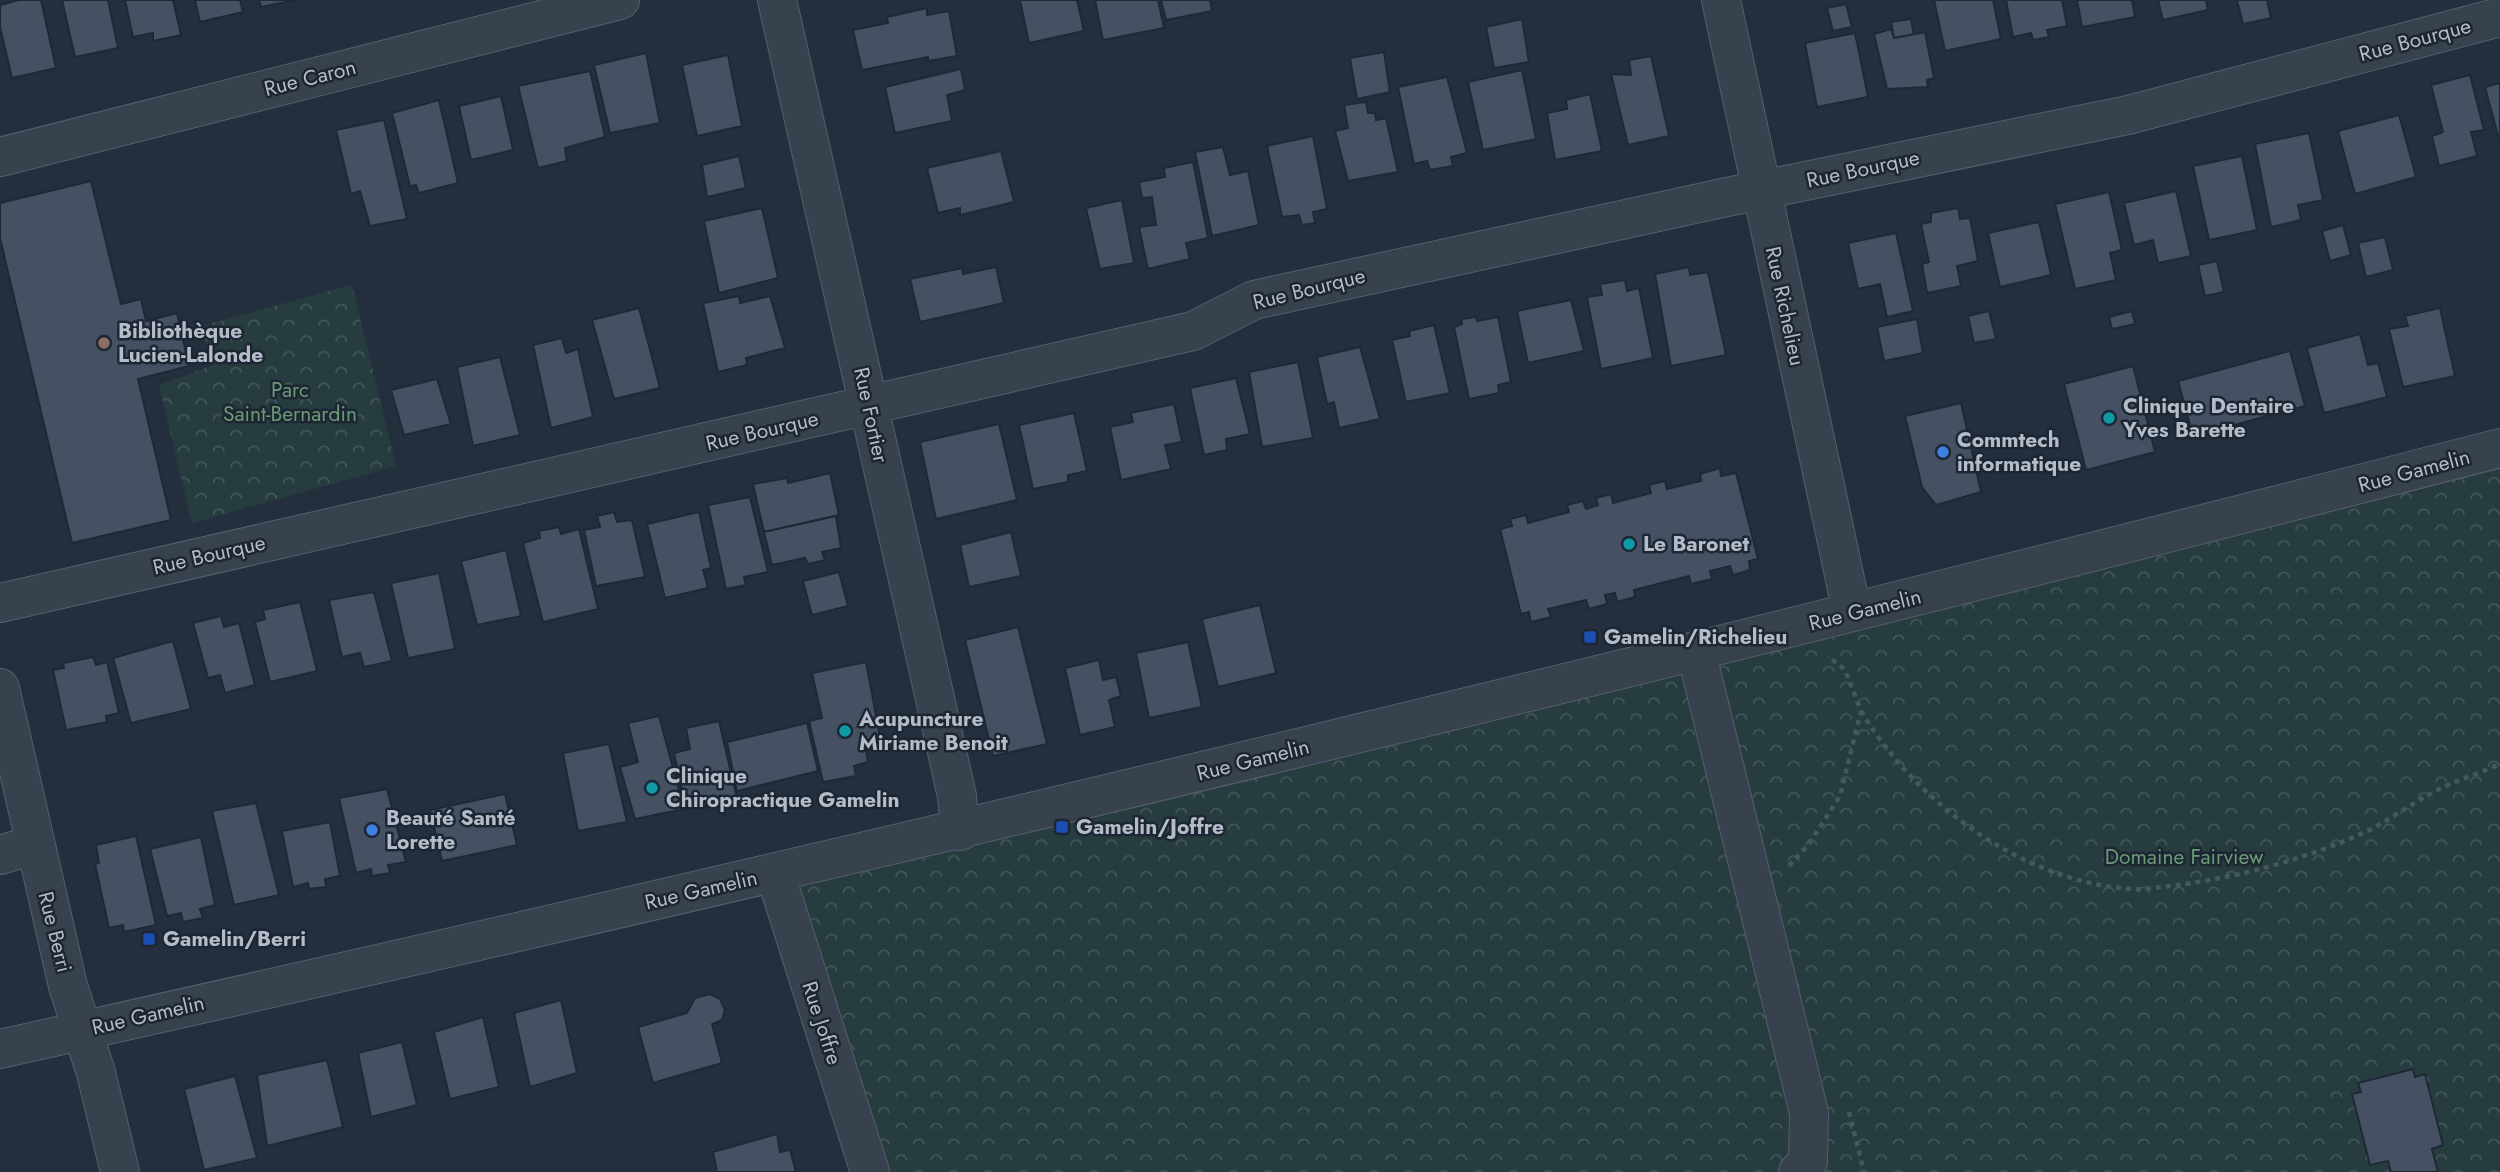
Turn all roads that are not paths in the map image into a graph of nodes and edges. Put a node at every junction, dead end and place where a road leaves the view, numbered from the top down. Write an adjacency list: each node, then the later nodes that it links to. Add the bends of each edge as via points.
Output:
1 (620, 0): 5 (street, Rue Caron)
2 (777, 0): 7 (street, Rue Fortier)
3 (1721, 0): 6 (street, Rue Richelieu)
4 (2500, 17): 6 (street, Rue Bourque, via 2128,115)
5 (0, 158)
6 (1760, 192): 7 (street, Rue Bourque, via 1254,300 1193,331); 10 (street, Rue Richelieu)
7 (868, 406): 9 (street, Rue Bourque); 13 (street, Rue Fortier, via 957,796)
8 (2500, 448): 10 (street, Rue Gamelin)
9 (0, 603)
10 (1852, 612): 11 (street, Rue Gamelin)
11 (1696, 651): 13 (street, Rue Gamelin); 20 (street, via 1809,1113 1808,1162)
12 (0, 688): 14 (street, Rue Berri)
13 (960, 831): 15 (street, Rue Gamelin)
14 (17, 850): 16 (street, Rue Berri)
15 (775, 873): 16 (street, Rue Gamelin); 19 (street, Rue Joffre)
16 (83, 1030): 17 (street, Rue Gamelin); 18 (street, Rue Berri)
17 (0, 1049)
18 (120, 1172)
19 (870, 1172)
20 (1798, 1172)

